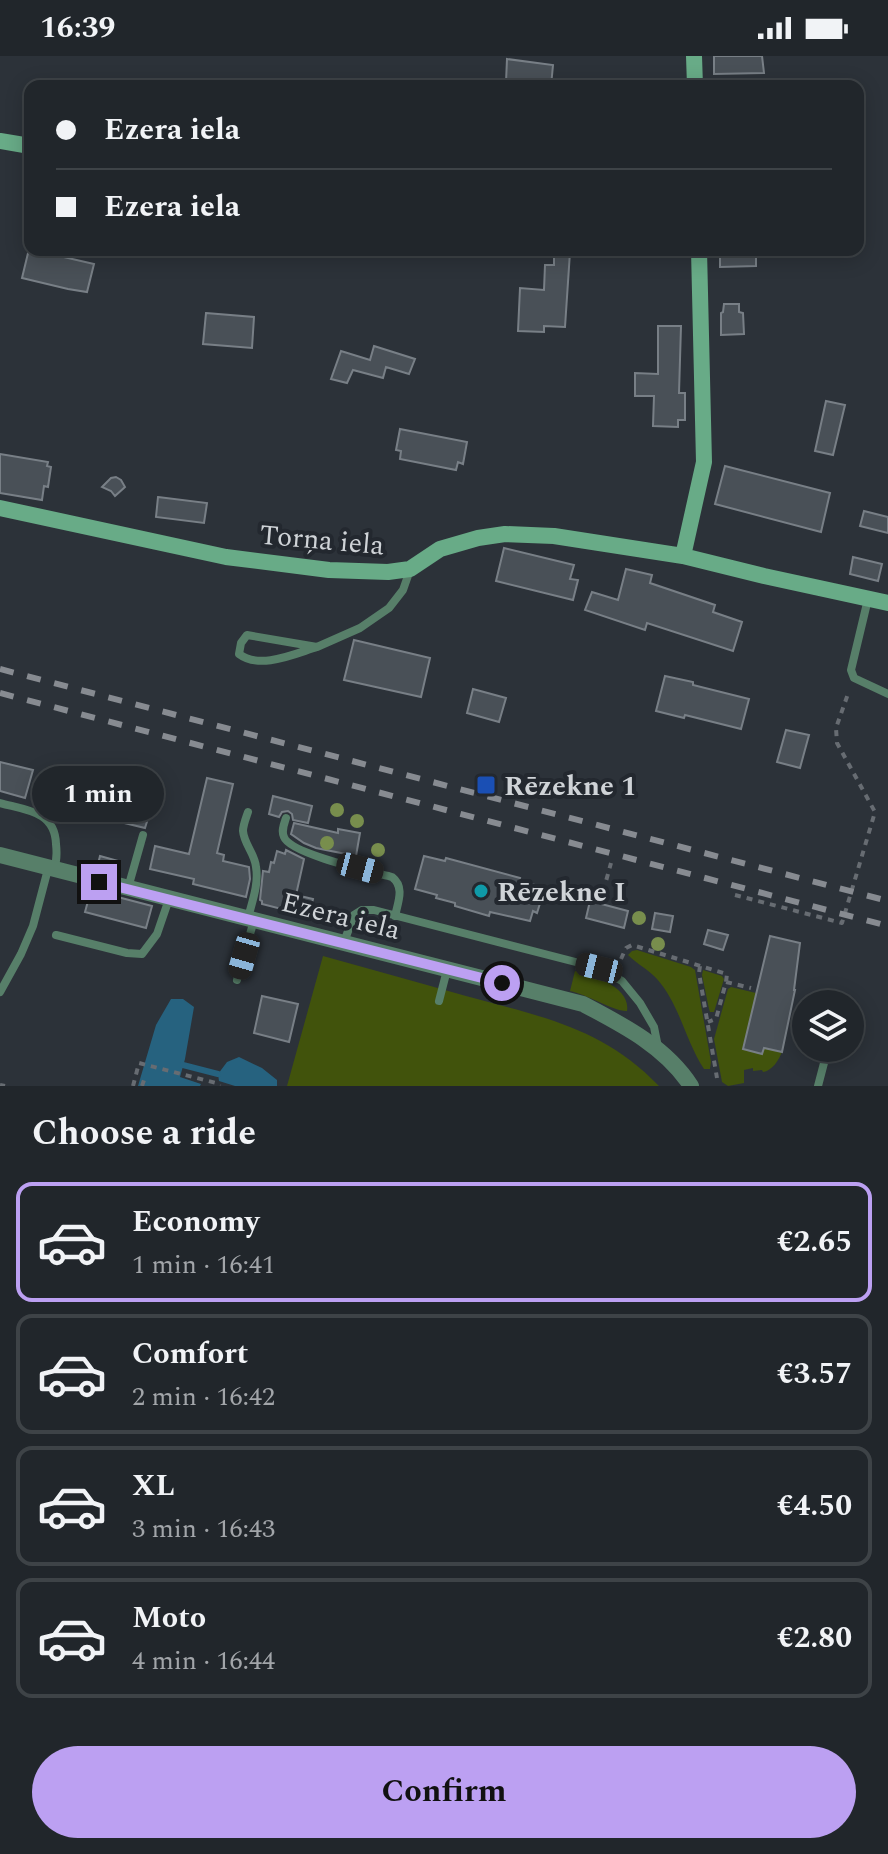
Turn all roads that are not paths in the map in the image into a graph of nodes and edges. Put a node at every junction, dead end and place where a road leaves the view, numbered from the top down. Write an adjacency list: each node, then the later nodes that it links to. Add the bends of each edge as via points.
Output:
1 (694, 56): 2 (street)
2 (695, 80)
3 (0, 141): 4 (street)
4 (24, 145)
5 (699, 256): 7 (street, via 704,462)
6 (0, 508): 8 (street, Torņa iela, via 226,557 329,570)
7 (683, 556): 8 (street, Torņa iela, via 554,536 505,534 440,549); 9 (street, Torņa iela)
8 (410, 569): 11 (lane, via 389,608)
9 (868, 599): 10 (street, Torņa iela); 12 (lane, via 851,670 854,678)
10 (888, 603)
11 (317, 647): 11 (lane, via 247,635 239,654 247,660 278,660)
12 (888, 694)
13 (0, 803): 18 (lane, via 51,822 57,860)
14 (248, 812): 22 (lane, via 243,829 257,868)
15 (286, 818): 21 (lane, via 283,836 295,847 396,880 400,891)
16 (143, 835): 19 (lane)
17 (0, 855): 18 (street, Ezera iela)
18 (51, 869): 19 (street, Ezera iela); 27 (lane, via 33,926)
19 (128, 889): 20 (street, Ezera iela)
20 (169, 899): 22 (street, Ezera iela); 23 (lane, via 157,934 142,954)
21 (395, 916): 24 (lane, via 362,910 354,915); 29 (lane, via 599,968 622,981 640,1003 654,1027)
22 (251, 920): 24 (street, Ezera iela); 26 (lane)
23 (56, 935)
24 (344, 942): 25 (street, Ezera iela)
25 (448, 969): 28 (lane); 29 (street, Ezera iela, via 583,1004 623,1024)
26 (237, 980)
27 (0, 992)
28 (439, 1001)
29 (659, 1051): 31 (street, Ezera iela)
30 (824, 1063): 32 (lane)
31 (691, 1086)
32 (818, 1086)

